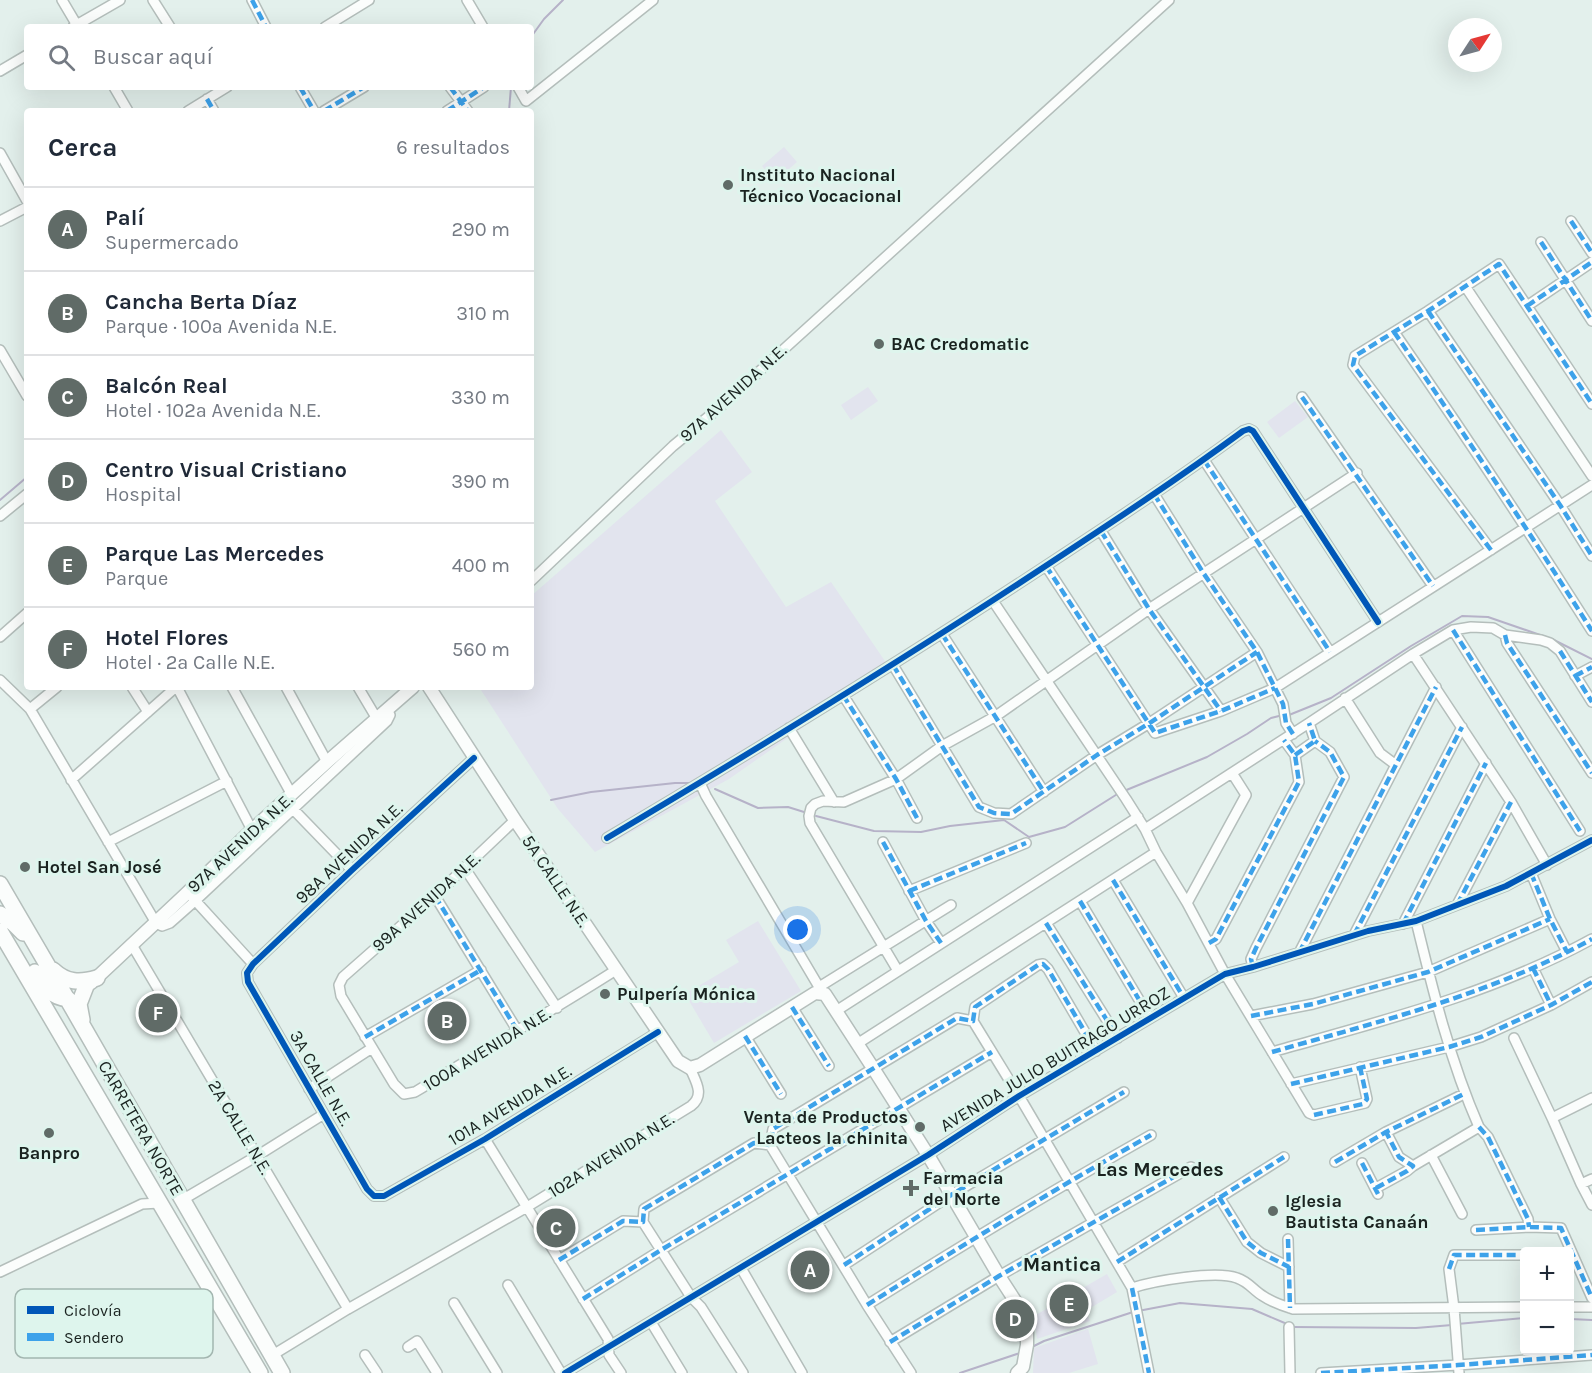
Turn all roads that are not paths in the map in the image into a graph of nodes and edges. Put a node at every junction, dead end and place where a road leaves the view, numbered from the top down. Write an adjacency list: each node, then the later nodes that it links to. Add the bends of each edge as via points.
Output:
1 (63, 0): 9 (street)
2 (120, 0): 10 (street)
3 (153, 0): 11 (street)
4 (252, 0): 12 (street)
5 (467, 0): 14 (street)
6 (653, 0): 22 (street, via 526,101)
7 (1169, 0): 65 (street, 97A AVENIDA N.E., via 673,446)
8 (365, 1): 13 (street)
9 (75, 24)
10 (79, 24)
11 (169, 24)
12 (264, 24)
13 (330, 24)
14 (481, 24)
15 (24, 57): 16 (street)
16 (0, 71)
17 (116, 90): 25 (street)
18 (302, 90): 27 (street)
19 (359, 90): 28 (street)
20 (452, 90): 24 (street)
21 (479, 90): 24 (street)
22 (520, 90)
23 (210, 94): 26 (street)
24 (461, 102): 29 (street); 30 (street)
25 (126, 108)
26 (192, 108)
27 (312, 108)
28 (329, 108)
29 (452, 108)
30 (466, 108)
31 (0, 153): 32 (street)
32 (24, 196)
33 (24, 209): 34 (street)
34 (0, 221)
35 (1571, 221): 37 (street)
36 (1541, 242): 39 (street)
37 (1592, 253)
38 (1592, 262): 39 (street)
39 (1565, 280): 41 (street); 43 (street)
40 (1465, 286): 41 (street, via 1499,264); 42 (street); 51 (street)
41 (1527, 306): 48 (street)
42 (1428, 311): 44 (street); 55 (street)
43 (1592, 321)
44 (1394, 332): 58 (street); 61 (street, via 1355,356 1353,365)
45 (0, 351): 46 (street)
46 (24, 391)
47 (1302, 397): 50 (street)
48 (1592, 404)
49 (1204, 460): 53 (street); 56 (street, via 1249,429); 60 (street)
50 (1357, 474): 56 (street); 66 (street)
51 (1592, 476)
52 (1592, 485): 55 (street)
53 (1154, 494): 59 (street); 64 (street)
54 (24, 496): 57 (street)
55 (1560, 505): 58 (street); 62 (street)
56 (1304, 508): 60 (street); 70 (street)
57 (0, 516)
58 (1526, 527): 61 (street); 72 (street)
59 (1101, 531): 63 (street); 68 (street)
60 (1256, 539): 64 (street); 78 (street)
61 (1491, 549): 66 (street)
62 (1592, 556)
63 (1046, 566): 67 (street); 76 (street)
64 (1204, 574): 68 (street); 77 (street)
65 (534, 578)
66 (1433, 586): 70 (street)
67 (993, 601): 73 (street); 84 (street)
68 (1149, 609): 76 (street); 85 (street)
69 (24, 616): 75 (street)
70 (1378, 622): 78 (street)
71 (1453, 630): 74 (street, via 1493,628); 79 (street); 135 (street)
72 (1592, 631)
73 (942, 634): 80 (street); 104 (street)
74 (1505, 635): 82 (street, via 1550,643 1560,651); 121 (street)
75 (0, 637)
76 (1098, 645): 84 (street); 107 (street)
77 (1257, 652): 85 (street); 87 (street)
78 (1330, 652): 87 (street)
79 (1413, 654): 86 (street); 98 (street)
80 (893, 665): 97 (street); 113 (street)
81 (1592, 667): 82 (street)
82 (1575, 676): 99 (street)
83 (0, 680): 100 (street)
84 (1046, 680): 104 (street); 114 (street)
85 (1204, 687): 102 (street); 107 (street)
86 (1436, 687): 108 (street); 119 (street)
87 (1275, 688): 102 (street); 110 (street)
88 (53, 690): 100 (street)
89 (134, 690): 103 (street)
90 (173, 690): 103 (street)
91 (178, 690): 124 (street)
92 (234, 690): 127 (street)
93 (288, 690): 117 (street)
94 (360, 690): 105 (street)
95 (410, 690): 101 (street, 97A AVENIDA N.E.)
96 (431, 690): 116 (street, 5A CALLE N.E.)
97 (843, 695): 109 (street); 122 (street)
98 (1345, 698): 106 (street); 119 (street, via 1380,753)
99 (1592, 702)
100 (30, 709): 123 (street)
101 (387, 710): 105 (street, 97A AVENIDA N.E.); 127 (street, via 387,721)
102 (1221, 711): 107 (street, via 1155,734)
103 (148, 712): 123 (street)
104 (996, 716): 113 (street); 126 (street)
105 (376, 719): 117 (street, 97A AVENIDA N.E.)
106 (1309, 723): 110 (street); 112 (street)
107 (1148, 724): 114 (street)
108 (1462, 727): 118 (street); 163 (street)
109 (789, 728): 125 (street); 128 (street)
110 (1293, 734): 111 (street)
111 (1284, 740): 115 (street); 120 (street)
112 (1315, 741): 115 (street); 173 (street, via 1330,752 1344,777 1256,948 1251,959)
113 (942, 746): 122 (street); 126 (street, via 979,807 1011,814)
114 (1097, 755): 126 (street); 130 (street)
115 (1294, 755): 166 (street, via 1299,782 1216,939)
116 (474, 758): 132 (street, 5A CALLE N.E.); 144 (street, 98A AVENIDA N.E.)
117 (327, 762): 127 (street, 97A AVENIDA N.E.)
118 (1486, 763): 129 (street); 161 (street)
119 (1396, 765): 169 (street)
120 (1232, 773): 133 (street); 152 (street, via 1246,795)
121 (1592, 773)
122 (896, 779): 128 (street, via 844,802); 131 (street)
123 (71, 780): 137 (street)
124 (226, 781): 134 (street); 137 (street)
125 (700, 783): 136 (street); 183 (street)
126 (1044, 792)
127 (290, 801): 134 (street, 97A AVENIDA N.E.); 144 (street); 149 (street)
128 (834, 802): 168 (street, via 814,804 808,816 810,823)
129 (1511, 802): 142 (street); 154 (street)
130 (1138, 817): 133 (street); 165 (street)
131 (917, 818)
132 (514, 820): 143 (street, 99A AVENIDA N.E.); 176 (street, 5A CALLE N.E.)
133 (1145, 829): 141 (street)
134 (252, 830): 149 (street, 97A AVENIDA N.E.)
135 (1580, 831)
136 (607, 838)
137 (108, 842): 159 (street)
138 (883, 842): 148 (street)
139 (1026, 843): 148 (street)
140 (1591, 845): 142 (street, AVENIDA JULIO BUITRAGO URROZ)
141 (1156, 852): 146 (street); 152 (street)
142 (1547, 864): 145 (street, AVENIDA JULIO BUITRAGO URROZ)
143 (464, 867): 150 (street, 99A AVENIDA N.E.); 189 (street)
144 (352, 870): 172 (street, 98A AVENIDA N.E.)
145 (1531, 873): 154 (street, AVENIDA JULIO BUITRAGO URROZ); 156 (street)
146 (1113, 880): 151 (street); 184 (street)
147 (0, 884): 171 (highway, CARRETERA NORTE)
148 (909, 891): 157 (street)
149 (192, 896): 159 (street, 97A AVENIDA N.E.); 172 (street)
150 (435, 896): 175 (street); 198 (street, 99A AVENIDA N.E., via 343,977 339,985 341,996)
151 (1080, 901): 160 (street); 192 (street)
152 (1187, 903): 166 (street)
153 (951, 905): 157 (street)
154 (1458, 905): 158 (street, AVENIDA JULIO BUITRAGO URROZ)
155 (0, 914): 171 (highway, via 16,926)
156 (1550, 919): 170 (street); 178 (street)
157 (926, 921): 165 (street); 168 (street)
158 (1416, 921): 161 (street, AVENIDA JULIO BUITRAGO URROZ); 178 (street)
159 (156, 923): 167 (street, 97A AVENIDA N.E.)
160 (1046, 923): 199 (street); 201 (street)
161 (1403, 924): 163 (street, AVENIDA JULIO BUITRAGO URROZ)
162 (0, 932): 185 (highway, via 18,944 49,992); 211 (highway, CARRETERA NORTE)
163 (1354, 935): 169 (street, AVENIDA JULIO BUITRAGO URROZ)
164 (1592, 939): 170 (street)
165 (940, 943): 177 (street)
166 (1209, 943): 180 (street)
167 (132, 945): 181 (street, 97A AVENIDA N.E.); 230 (street, 2A CALLE N.E.)
168 (883, 946): 177 (street); 183 (street)
169 (1299, 952): 173 (street, AVENIDA JULIO BUITRAGO URROZ)
170 (1567, 952): 174 (street)
171 (47, 964): 181 (highway, via 68,980); 185 (highway, CARRETERA NORTE)
172 (253, 964): 179 (street, 98A AVENIDA N.E.)
173 (1253, 967): 180 (street, AVENIDA JULIO BUITRAGO URROZ)
174 (1533, 968): 186 (street); 187 (street)
175 (481, 970): 194 (street); 198 (street)
176 (616, 970): 189 (street, 100A AVENIDA N.E.); 195 (street, 5A CALLE N.E.)
177 (898, 971): 190 (street)
178 (1428, 972): 186 (street); 191 (street, via 1313,1004)
179 (247, 973): 213 (street, 3A CALLE N.E., via 248,982)
180 (1225, 974): 184 (street, AVENIDA JULIO BUITRAGO URROZ); 191 (street)
181 (92, 982): 185 (street, 97A AVENIDA N.E.); 196 (highway, via 79,1004)
182 (1592, 982): 187 (street)
183 (819, 990): 188 (street); 190 (street)
184 (1184, 998): 192 (street, AVENIDA JULIO BUITRAGO URROZ)
185 (68, 999): 196 (highway, CARRETERA NORTE); 211 (highway, via 65,1021 86,1060)
186 (1436, 1005): 202 (street); 206 (street)
187 (1551, 1005): 202 (street)
188 (792, 1007): 197 (street); 207 (street)
189 (556, 1008): 194 (street, 100A AVENIDA N.E.)
190 (836, 1011): 201 (street)
191 (1251, 1016): 206 (street)
192 (1150, 1018): 199 (street, AVENIDA JULIO BUITRAGO URROZ)
193 (973, 1021): 204 (street, via 975,1007 1043,964); 205 (street); 210 (street, via 957,1018)
194 (517, 1030): 203 (street, 100A AVENIDA N.E., via 415,1092 404,1094)
195 (658, 1032): 209 (street, 5A CALLE N.E., via 678,1061); 225 (street, 101A AVENIDA N.E.)
196 (87, 1034): 243 (highway, CARRETERA NORTE)
197 (745, 1036): 209 (street); 215 (street)
198 (365, 1037): 203 (street)
199 (1118, 1038): 204 (street, AVENIDA JULIO BUITRAGO URROZ)
200 (1514, 1038): 221 (street)
201 (857, 1044): 210 (street)
202 (1449, 1047): 208 (street); 216 (street)
203 (372, 1048): 213 (street)
204 (1096, 1051): 217 (street, AVENIDA JULIO BUITRAGO URROZ)
205 (992, 1052): 217 (street); 219 (street)
206 (1272, 1052): 212 (street)
207 (829, 1066)
208 (1360, 1067): 212 (street); 212 (street, via 1367,1099 1363,1104 1314,1115 1305,1108)
209 (690, 1068): 246 (street, 102A AVENIDA N.E., via 699,1089 696,1102)
210 (873, 1068): 219 (street); 227 (street, via 773,1129)
211 (88, 1078): 244 (highway, CARRETERA NORTE)
212 (1291, 1084)
213 (309, 1089): 220 (street, 3A CALLE N.E.)
214 (1124, 1092): 226 (street)
215 (780, 1094)
216 (1464, 1094): 222 (street); 223 (street)
217 (1019, 1096): 226 (street); 228 (street, AVENIDA JULIO BUITRAGO URROZ)
218 (1592, 1098): 221 (street)
219 (898, 1108): 228 (street); 236 (street)
220 (324, 1114): 230 (street); 241 (street, 3A CALLE N.E.)
221 (1552, 1118): 239 (street)
222 (1479, 1127): 229 (street); 251 (street, via 1488,1137)
223 (1386, 1132): 232 (street); 234 (street, via 1399,1157)
224 (1152, 1135): 238 (street)
225 (485, 1139): 241 (street, 101A AVENIDA N.E., via 384,1196); 246 (street)
226 (1045, 1140): 238 (street); 240 (street)
227 (770, 1145): 236 (street); 249 (street, via 754,1143 644,1209)
228 (928, 1155): 240 (street); 248 (street, AVENIDA JULIO BUITRAGO URROZ)
229 (1431, 1155): 234 (street); 247 (street)
230 (257, 1156): 243 (street); 279 (street, 2A CALLE N.E.)
231 (1284, 1157): 242 (street)
232 (1335, 1162)
233 (1362, 1163): 234 (street, via 1377,1191)
234 (1413, 1166)
235 (1191, 1167): 250 (street)
236 (788, 1175): 248 (street); 256 (street)
237 (1592, 1179): 239 (street)
238 (1070, 1181): 250 (street); 253 (street)
239 (1581, 1184): 245 (street)
240 (951, 1195): 253 (street); 261 (street)
241 (374, 1196)
242 (1219, 1197): 260 (street); 262 (street, via 1247,1242)
243 (182, 1200): 288 (highway, CARRETERA NORTE)
244 (159, 1203): 264 (street, via 142,1204); 268 (highway, CARRETERA NORTE)
245 (1592, 1205)
246 (526, 1207): 258 (street); 279 (street, 102A AVENIDA N.E.)
247 (1462, 1214)
248 (817, 1221): 261 (street); 263 (street, AVENIDA JULIO BUITRAGO URROZ)
249 (643, 1222): 256 (street); 258 (street, via 623,1221)
250 (1094, 1223): 260 (street); 265 (street)
251 (1529, 1227): 252 (street); 255 (street, via 1561,1228)
252 (1476, 1230)
253 (977, 1236): 265 (street); 274 (street)
254 (1288, 1239): 262 (street)
255 (1568, 1247)
256 (661, 1250): 270 (street); 272 (street)
257 (1520, 1255): 280 (street, via 1454,1255 1449,1269)
258 (559, 1260): 272 (street)
259 (1574, 1262): 271 (street)
260 (1117, 1263): 267 (street)
261 (844, 1265): 274 (street)
262 (1289, 1267): 278 (street)
263 (741, 1268): 270 (street, AVENIDA JULIO BUITRAGO URROZ); 299 (street)
264 (0, 1272)
265 (999, 1276): 283 (street); 301 (street, via 1023,1313 1027,1332 1023,1367)
266 (508, 1285): 295 (street)
267 (1132, 1288): 278 (street, via 1199,1276 1235,1277 1261,1296); 302 (street)
268 (210, 1289)
269 (213, 1294): 290 (highway, CARRETERA NORTE)
270 (691, 1298): 281 (street, AVENIDA JULIO BUITRAGO URROZ); 298 (street, via 701,1306)
271 (1592, 1298)
272 (583, 1299): 284 (street)
273 (454, 1303): 294 (street)
274 (867, 1305): 283 (street)
275 (1520, 1307): 280 (street)
276 (1574, 1307): 277 (street)
277 (1592, 1307)
278 (1290, 1308): 280 (street)
279 (348, 1309): 288 (street, 102A AVENIDA N.E.)
280 (1454, 1311): 289 (street)
281 (651, 1322): 284 (street, AVENIDA JULIO BUITRAGO URROZ); 297 (street)
282 (1289, 1327): 303 (street)
283 (890, 1342): 300 (street)
284 (609, 1346): 295 (street, AVENIDA JULIO BUITRAGO URROZ); 296 (street, via 609,1354)
285 (408, 1347): 293 (street, via 417,1341)
286 (365, 1355): 292 (street)
287 (1592, 1355): 289 (street)
288 (271, 1356): 291 (highway, CARRETERA NORTE)
289 (1458, 1369): 304 (street)
290 (260, 1373)
291 (282, 1373)
292 (377, 1373)
293 (437, 1373)
294 (498, 1373)
295 (563, 1373)
296 (621, 1373)
297 (682, 1373)
298 (743, 1373)
299 (802, 1373)
300 (911, 1373)
301 (1017, 1373)
302 (1149, 1373)
303 (1290, 1373)
304 (1321, 1373)

